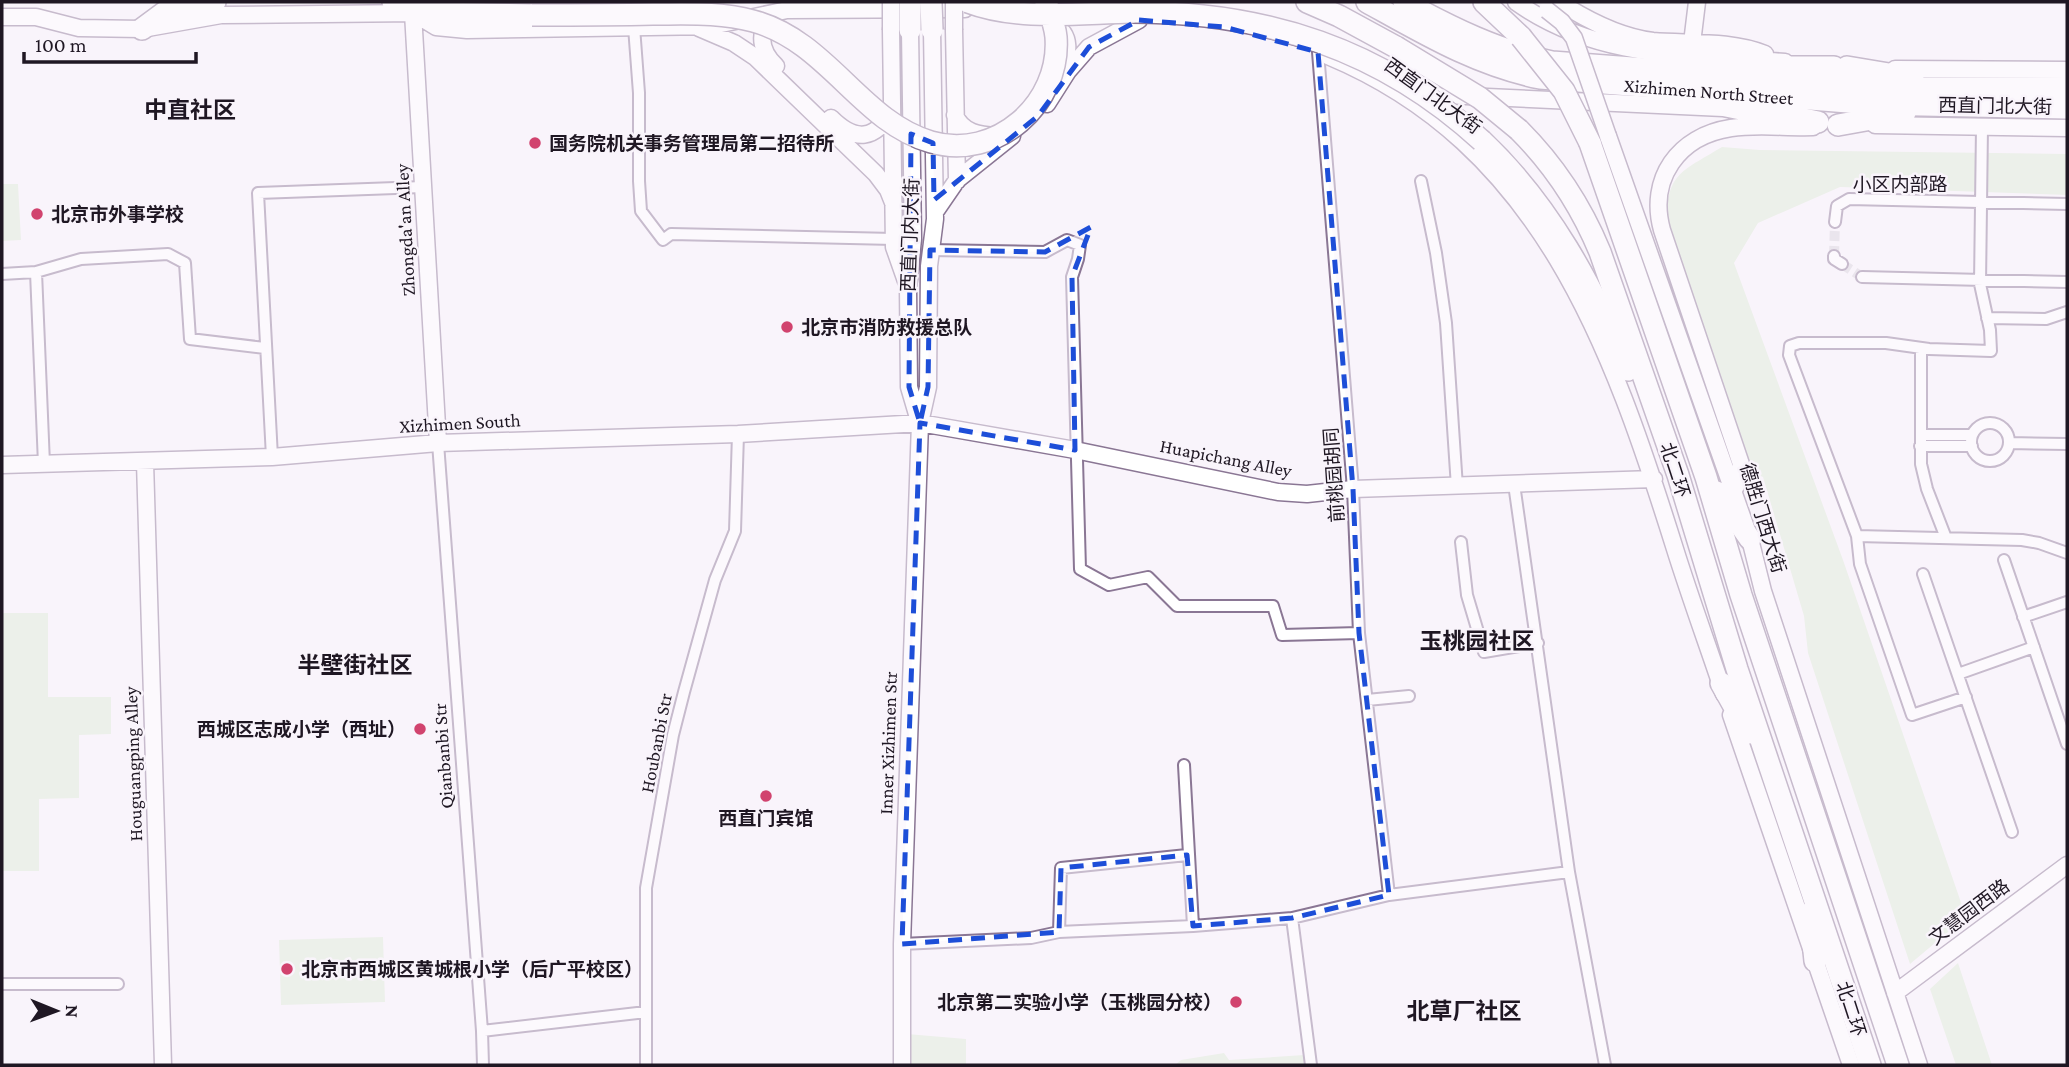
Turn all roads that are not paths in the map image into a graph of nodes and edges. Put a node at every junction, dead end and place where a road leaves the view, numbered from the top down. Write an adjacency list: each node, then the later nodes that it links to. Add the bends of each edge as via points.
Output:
1 (215, 2): 21 (highway, via 165,12)
2 (891, 2): 22 (street, bridge)
3 (910, 2): 22 (highway, bridge)
4 (931, 2): 23 (highway, bridge)
5 (954, 2): 36 (street, bridge)
6 (968, 2): 73 (highway, bridge, via 1026,13 1201,15 1285,30 1339,48 1437,103 1524,185 1567,247 1627,367 1654,443)
7 (1307, 2): 73 (highway, 北二环, bridge, via 1396,47 1480,98 1519,130 1559,178 1592,233)
8 (1367, 2): 29 (highway, Xizhimen North Street, via 1452,48 1520,74 1572,82)
9 (1404, 2): 29 (highway, Xizhimen North Street, via 1468,36 1534,58)
10 (1484, 2): 40 (highway, 北二环, bridge, via 1521,37)
11 (1517, 2): 26 (street, 西直门北大街, via 1548,21 1624,49)
12 (1697, 2): 24 (street)
13 (1547, 5): 24 (street, via 1631,36); 40 (street, 德胜门西大街, bridge, via 1574,38)
14 (403, 7): 16 (highway, bridge, via 439,13 695,14 756,22 803,45 900,128 932,143 964,145 1008,131 1041,97 1056,47 1055,33); 20 (street, 西直门北大街, via 433,26 451,30); 21 (street, via 221,15); 43 (street, Zhongda'an Alley)
15 (791, 10): 16 (street, 西直门北大街); 19 (street, 西直门北大街, via 725,24); 33 (street, via 768,20 763,30 764,51 841,128 852,134 871,134)
16 (1043, 11): 18 (street, 西直门北大街, via 1074,23); 36 (street, via 1062,31 1068,48 1057,79 1033,114 1008,134 995,136 966,130)
17 (2, 17): 21 (street, via 36,17 79,29)
18 (1139, 20): 25 (street, 西直门北大街, via 1224,27); 41 (street, via 1089,47 1038,116)
19 (690, 26): 20 (street, 西直门北大街); 46 (street, via 728,40 755,57 876,174)
20 (634, 27): 49 (street, via 641,211 663,240 671,234)
21 (142, 29)
22 (901, 30): 33 (street); 56 (street, 西直门内大街, via 913,243)
23 (932, 30): 47 (street, 西直门内大街)
24 (1692, 43): 26 (street, via 1750,49)
25 (1318, 52): 32 (street, 西直门北大街); 78 (street, 前桃园胡同)
26 (1787, 62): 27 (street, 西直门北大街)
27 (1840, 67): 28 (street, 西直门北大街); 29 (highway, via 1791,66); 30 (highway)
28 (2067, 70)
29 (1722, 83): 30 (highway, Xizhimen North Street); 34 (highway, Xizhimen North Street, via 1873,104); 37 (highway, via 1794,117)
30 (1974, 87): 31 (highway, Xizhimen North Street)
31 (2067, 88)
32 (1398, 93): 37 (street, via 1719,108); 75 (street, 西直门北大街, via 1479,156 1544,236 1605,352)
33 (893, 106): 46 (street)
34 (1954, 106): 35 (highway, Xizhimen North Street); 37 (highway)
35 (2067, 108)
36 (955, 115): 41 (street)
37 (1828, 123): 38 (street, 西直门北大街); 79 (street, via 1740,127 1713,133 1677,156 1660,185 1662,230 1741,464)
38 (1982, 127): 39 (street, 西直门北大街); 44 (street)
39 (2067, 128)
40 (1599, 139): 74 (highway, 北二环); 79 (street, 德胜门西大街)
41 (957, 181): 47 (street)
42 (1421, 181): 77 (street, via 1446,323)
43 (423, 187): 59 (street, via 258,193); 65 (street, Zhongda'an Alley)
44 (1981, 202): 45 (street); 48 (street, 小区内部路, via 1849,199 1837,206); 54 (street)
45 (2067, 204)
46 (894, 205): 49 (street)
47 (935, 212): 50 (street, 西直门内大街)
48 (1835, 222)
49 (894, 239): 56 (street)
50 (930, 250): 61 (street, 西直门内大街, via 928,387); 68 (street, via 1045,252 1067,240 1080,245 1072,277)
51 (36, 272): 52 (street); 59 (street, via 81,259 168,254 185,263 190,339); 71 (street)
52 (2, 274)
53 (1863, 277): 54 (street)
54 (1980, 280): 55 (street); 58 (street)
55 (2067, 282)
56 (908, 292): 61 (street, 西直门内大街, via 909,387)
57 (2067, 312): 58 (street, via 2044,319)
58 (1987, 318): 60 (street, via 1991,351)
59 (265, 348): 69 (street)
60 (1921, 348): 63 (street); 80 (street, via 1886,343 1790,346 1788,355)
61 (920, 423): 62 (street, Xizhimen South); 68 (street, Huapichang Alley); 109 (street, Inner Xizhimen Str)
62 (738, 433): 65 (street, Xizhimen South); 114 (street, Houbanbi Str, via 735,531 715,580 673,735 646,888)
63 (1921, 440): 64 (street); 81 (street, via 1923,477)
64 (1972, 441): 66 (street, via 1980,458 1991,461 2004,455); 66 (street, via 1979,426 1992,423 2004,429)
65 (438, 443): 69 (street, Xizhimen South); 115 (street, Qianbanbi Str)
66 (2009, 443): 67 (street)
67 (2067, 444)
68 (1075, 450): 78 (street, Huapichang Alley, via 1278,492); 89 (street, via 1080,569 1109,585 1148,577 1177,606 1273,606 1282,635)
69 (272, 457): 70 (street, Xizhimen South)
70 (145, 462): 71 (street, Xizhimen South); 116 (street, Houguangping Alley)
71 (44, 464): 72 (street, Xizhimen South)
72 (2, 466)
73 (1678, 475): 99 (highway, 北二环)
74 (1706, 477): 82 (highway); 124 (highway, 北二环)
75 (1654, 480): 76 (street, Huapichang Alley); 93 (street)
76 (1514, 484): 77 (street, Huapichang Alley); 90 (street)
77 (1457, 487): 78 (street, Huapichang Alley)
78 (1353, 489): 89 (street, 前桃园胡同)
79 (1734, 490): 82 (street, 德胜门西大街)
80 (1857, 536): 81 (street); 95 (street, via 1860,564 1912,715)
81 (1946, 538): 84 (street, via 2028,541)
82 (1751, 539): 113 (street, 德胜门西大街, via 1763,591)
83 (1461, 542): 90 (street, via 1467,595 1484,652)
84 (2067, 553)
85 (2004, 560): 88 (street)
86 (1923, 574): 92 (street)
87 (2067, 602): 88 (street)
88 (2023, 617): 91 (street)
89 (1359, 633): 96 (street, 前桃园胡同)
90 (1538, 643): 103 (street)
91 (2034, 647): 92 (street); 97 (street)
92 (1958, 674): 95 (street)
93 (1721, 683): 99 (highway); 110 (street)
94 (1409, 696): 96 (street)
95 (1966, 697): 100 (street)
96 (1367, 699): 105 (street, 前桃园胡同)
97 (2067, 744)
98 (1184, 765): 101 (street)
99 (1774, 775): 104 (highway, 北二环)
100 (2012, 832)
101 (1187, 855): 107 (street); 108 (street, via 1061,868)
102 (2067, 865): 113 (street, 文慧园西路)
103 (1569, 872): 105 (street); 121 (street)
104 (1806, 873): 110 (highway); 123 (highway, 北二环)
105 (1389, 895): 106 (street)
106 (1292, 918): 107 (street); 120 (street)
107 (1193, 926): 108 (street)
108 (1059, 932): 109 (street, via 1031,938)
109 (902, 944): 119 (street, Inner Xizhimen Str)
110 (1815, 961): 122 (street)
111 (2, 984): 112 (street)
112 (118, 984)
113 (1895, 993): 125 (street, 德胜门西大街)
114 (646, 1012): 115 (street); 118 (street, Houbanbi Str)
115 (482, 1031): 117 (street, Qianbanbi Str)
116 (163, 1065)
117 (483, 1065)
118 (646, 1065)
119 (901, 1065)
120 (1311, 1065)
121 (1605, 1065)
122 (1851, 1065)
123 (1870, 1065)
124 (1898, 1065)
125 (1919, 1065)

